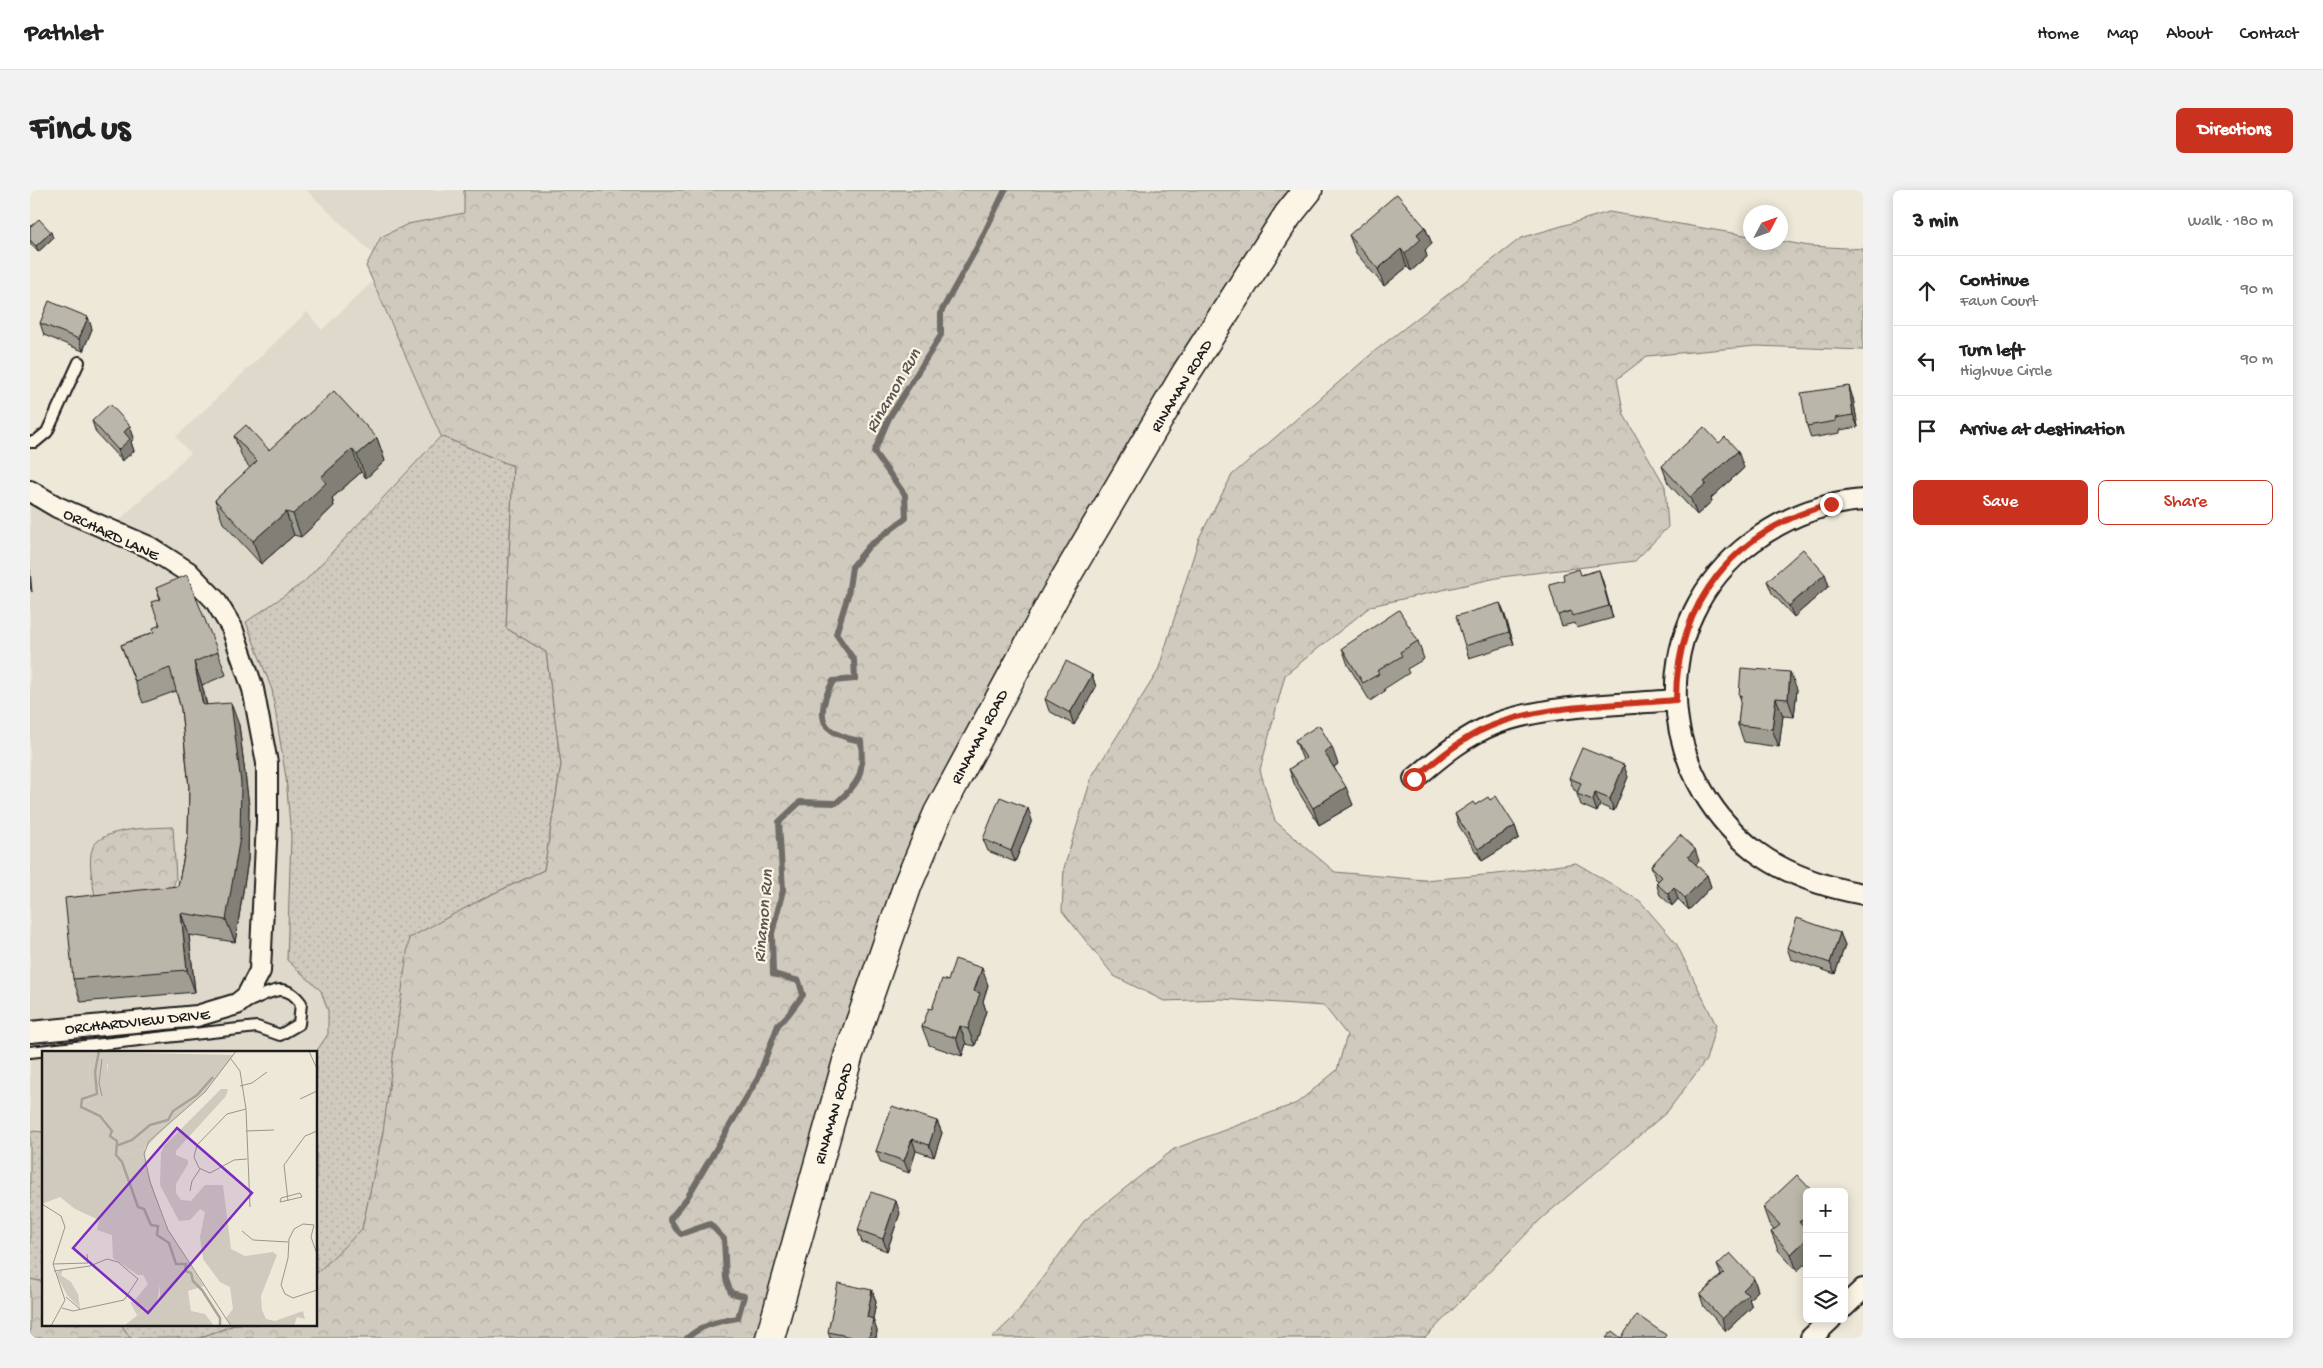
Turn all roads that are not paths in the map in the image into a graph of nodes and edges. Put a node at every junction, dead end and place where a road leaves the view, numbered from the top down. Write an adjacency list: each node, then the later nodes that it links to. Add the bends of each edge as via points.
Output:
1 (1308, 190): 15 (street, RINAMAN ROAD, via 1266,248 1186,373 1056,594 938,813 908,884 849,1054)
2 (79, 362): 3 (lane, via 47,432 35,442)
3 (30, 442)
4 (30, 491): 9 (street, ORCHARD LANE, via 57,507 140,542 188,572 215,600 232,628 253,690 267,763 260,971 248,996)
5 (1863, 500): 6 (street, via 1822,507 1779,524 1721,570 1705,591 1689,624 1679,657)
6 (1676, 700): 7 (street, via 1554,710 1509,720 1461,742); 8 (street, via 1682,739 1695,779 1708,802 1737,836 1789,872 1819,884)
7 (1414, 779)
8 (1863, 894)
9 (237, 1004): 10 (street, ORCHARDVIEW DRIVE, via 197,1016); 11 (lane, via 247,1003 274,989 288,991 301,1003 299,1024 280,1035 258,1027)
10 (30, 1032)
11 (30, 1052)
12 (1863, 1289): 13 (street)
13 (1848, 1303)
14 (1827, 1323): 16 (street)
15 (770, 1338)
16 (1811, 1338)

